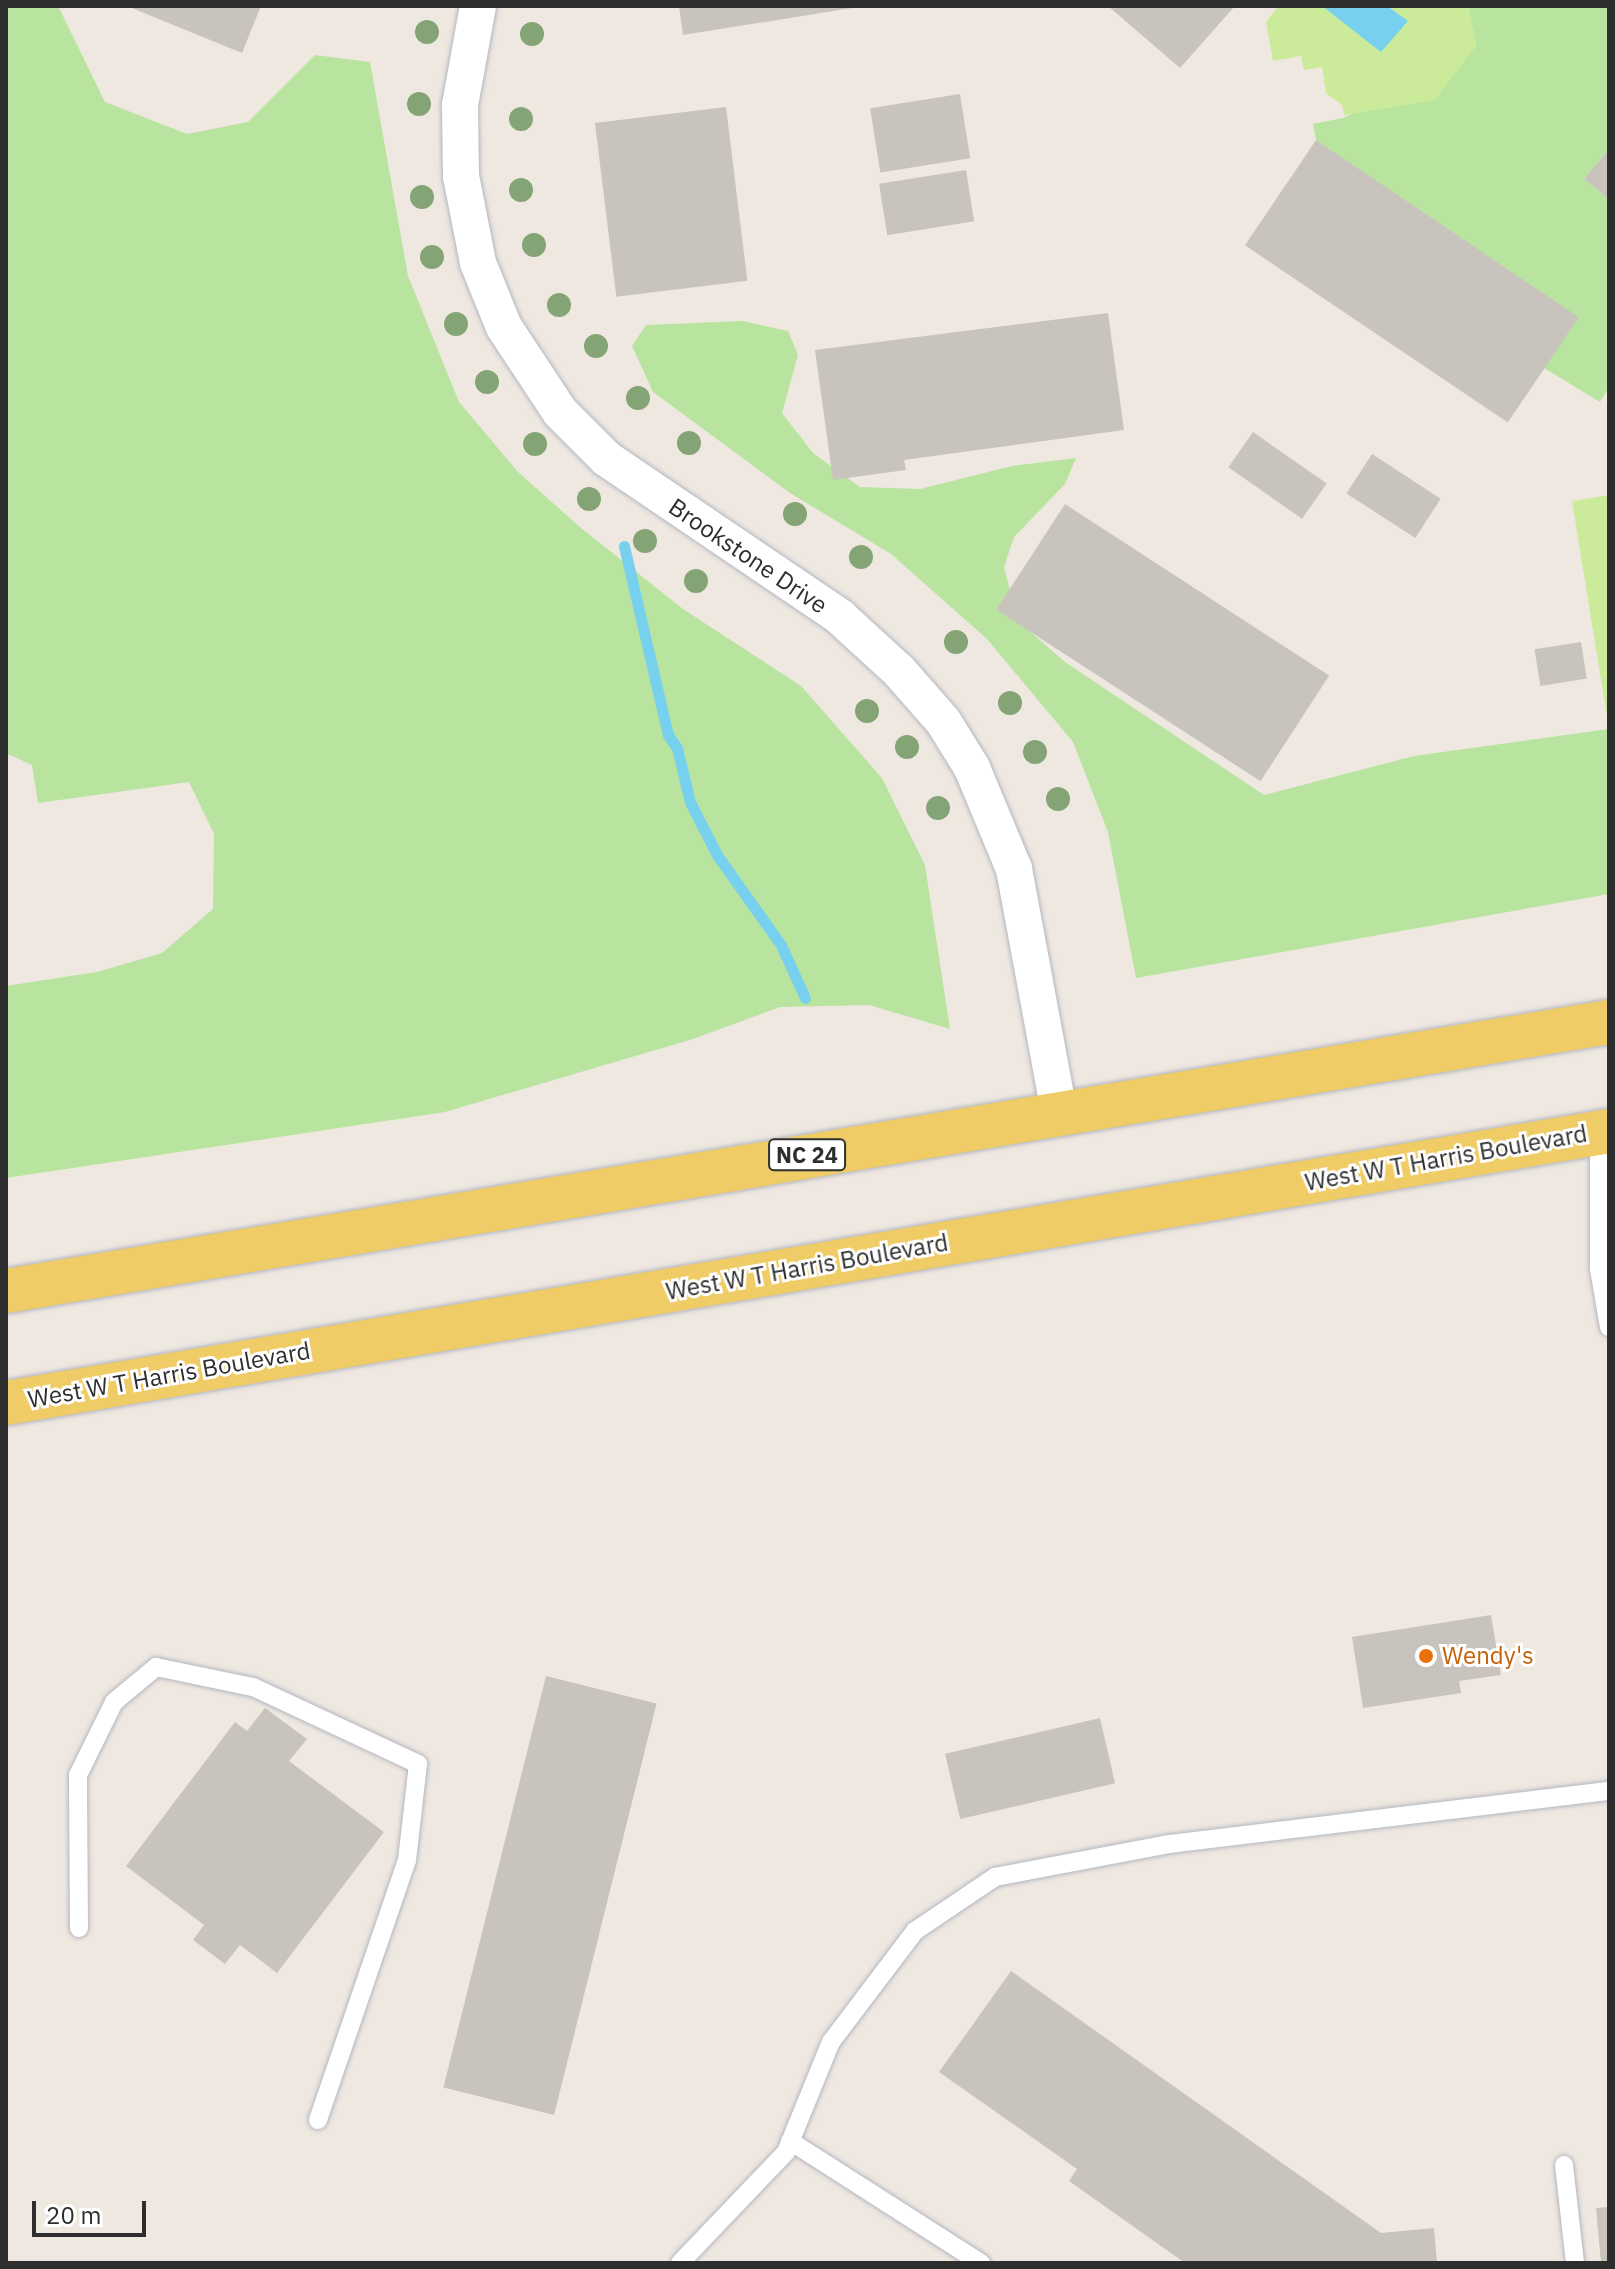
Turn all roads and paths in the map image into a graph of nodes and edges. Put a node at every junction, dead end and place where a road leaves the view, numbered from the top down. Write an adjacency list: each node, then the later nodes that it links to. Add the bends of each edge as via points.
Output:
1 (478, 6): 3 (street, Brookstone Drive, via 460,105 461,176 478,263 504,327 560,412 607,459 840,617 943,721 972,768 1014,869)
2 (1609, 1022): 3 (main road, NC 24)
3 (1059, 1112): 5 (main road, NC 24)
4 (1606, 1141): 8 (lane, via 1599,1269); 9 (main road, West W T Harris Boulevard)
5 (140, 1269): 6 (main road, NC 24); 7 (main road)
6 (6, 1291)
7 (6, 1306)
8 (1609, 1327)
9 (6, 1403)
10 (1609, 1791): 13 (lane, via 1169,1844 995,1877 915,1931 831,2042)
11 (79, 1928): 12 (lane, via 78,1775 114,1702 156,1667 253,1687 418,1764 407,1860)
12 (318, 2120)
13 (790, 2141): 15 (lane, via 786,2152); 16 (lane)
14 (1564, 2165): 17 (lane)
15 (680, 2263)
16 (981, 2263)
17 (1575, 2263)

